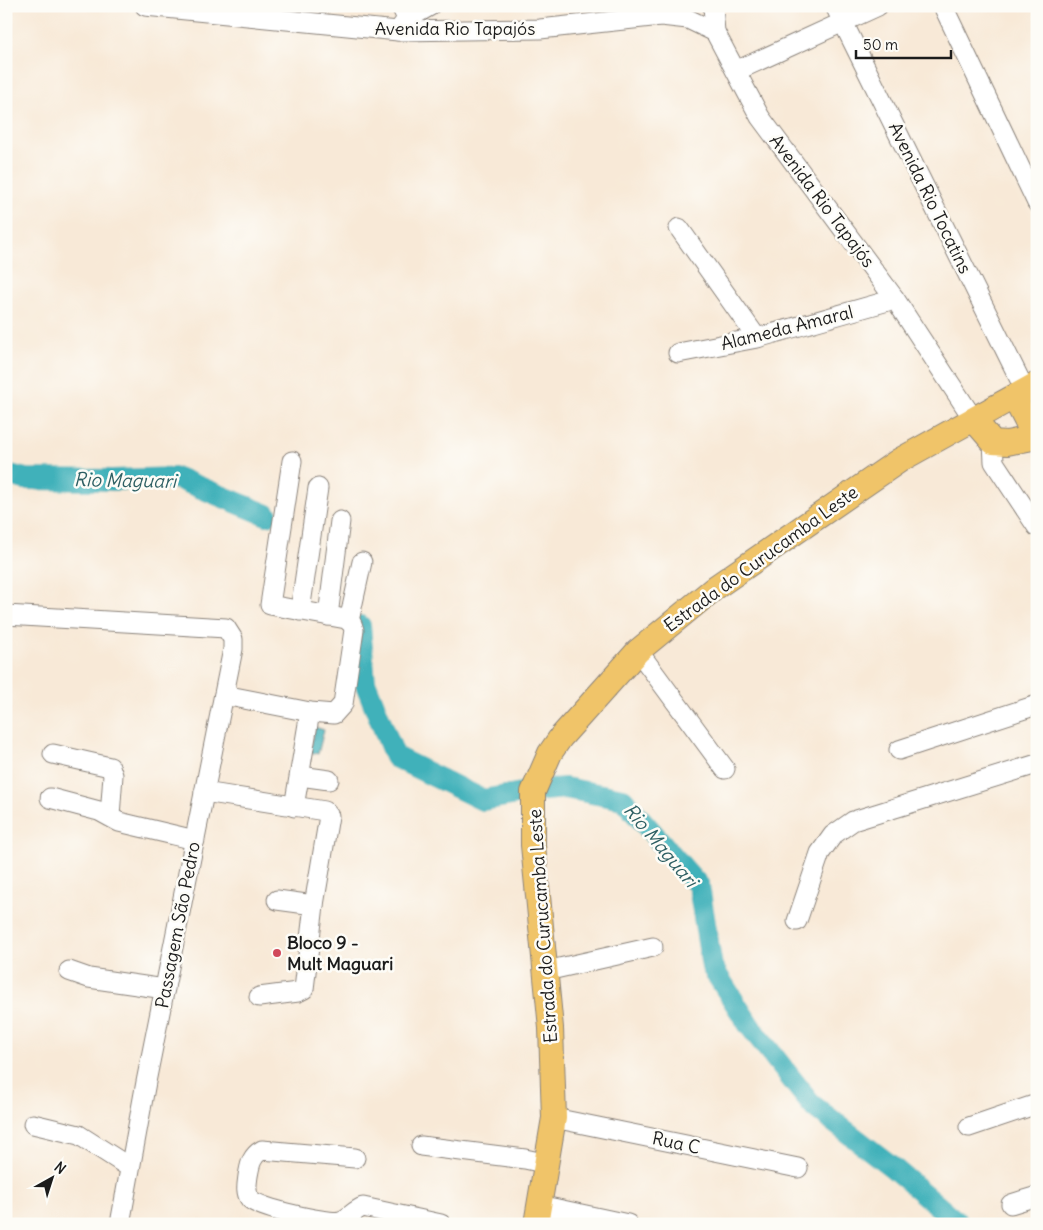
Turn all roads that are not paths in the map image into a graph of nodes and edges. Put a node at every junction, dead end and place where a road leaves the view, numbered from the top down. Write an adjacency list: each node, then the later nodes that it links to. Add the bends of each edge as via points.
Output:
1 (145, 6): 7 (street, Avenida Rio Tapajós)
2 (430, 6): 9 (street)
3 (713, 6): 11 (street)
4 (835, 6): 10 (street, Avenida Rio Tocatins)
5 (878, 6): 10 (street)
6 (943, 6): 13 (street)
7 (185, 8): 8 (street, Avenida Rio Tapajós)
8 (290, 14): 9 (street, Avenida Rio Tapajós)
9 (402, 19): 11 (street, Avenida Rio Tapajós, via 540,29 661,16 688,20)
10 (843, 23): 12 (street); 18 (street, Avenida Rio Tocatins)
11 (715, 32): 12 (street, Avenida Rio Tapajós)
12 (736, 71): 15 (street, Avenida Rio Tapajós, via 770,132)
13 (1037, 203)
14 (679, 228): 16 (street)
15 (895, 299): 16 (street, Alameda Amaral); 19 (street, Avenida Rio Tapajós)
16 (757, 338): 17 (street, Alameda Amaral)
17 (678, 353)
18 (1025, 390): 19 (main road, Estrada do Curucamba Leste); 20 (main road)
19 (974, 420): 21 (main road); 31 (main road, Estrada do Curucamba Leste, via 900,460 716,587)
20 (1036, 437): 21 (main road, via 1007,443)
21 (993, 442): 25 (street, via 994,462)
22 (292, 461): 27 (street, via 270,605)
23 (318, 488): 27 (street)
24 (340, 521): 29 (street)
25 (1037, 527)
26 (362, 562): 30 (street)
27 (300, 611): 29 (street)
28 (6, 615): 32 (street, Passagem São Pedro, via 226,628 233,639 233,649)
29 (328, 616): 30 (street)
30 (350, 621): 34 (street, via 354,630 342,706 334,714)
31 (638, 651): 38 (street); 51 (main road, Estrada do Curucamba Leste, via 561,737 550,753 535,788 533,845)
32 (224, 695): 34 (street); 41 (street, Passagem São Pedro)
33 (1037, 705): 35 (street)
34 (310, 712): 39 (street)
35 (900, 750)
36 (53, 754): 44 (street, via 110,767 114,775)
37 (1037, 764): 48 (street, via 853,821 833,835 820,853)
38 (725, 769)
39 (300, 776): 40 (street); 43 (street)
40 (329, 780)
41 (204, 792): 43 (street); 45 (street, Passagem São Pedro)
42 (50, 798): 44 (street)
43 (294, 807): 47 (street, via 325,811 330,819)
44 (110, 816): 45 (street, via 119,822)
45 (195, 840): 52 (street, Passagem São Pedro)
46 (277, 900): 47 (street)
47 (314, 904): 53 (street, via 304,989)
48 (797, 921)
49 (653, 947): 51 (street)
50 (69, 971): 52 (street, via 89,978)
51 (546, 971): 55 (main road, Estrada do Curucamba Leste)
52 (165, 988): 61 (street, Passagem São Pedro)
53 (259, 997)
54 (1037, 1104): 57 (street)
55 (554, 1118): 60 (main road, Estrada do Curucamba Leste); 62 (street, Rua C)
56 (33, 1124): 61 (street, via 79,1134)
57 (969, 1126)
58 (421, 1146): 60 (street, via 525,1158)
59 (355, 1158): 67 (street, via 262,1150 256,1153 250,1164 248,1194 261,1206 321,1219 342,1221 363,1207)
60 (548, 1164): 65 (main road, Estrada do Curucamba Leste)
61 (129, 1167): 66 (street, Passagem São Pedro)
62 (798, 1168)
63 (1037, 1196): 64 (street)
64 (1011, 1204)
65 (538, 1214): 68 (street)
66 (120, 1224)
67 (441, 1224)
68 (628, 1224)

